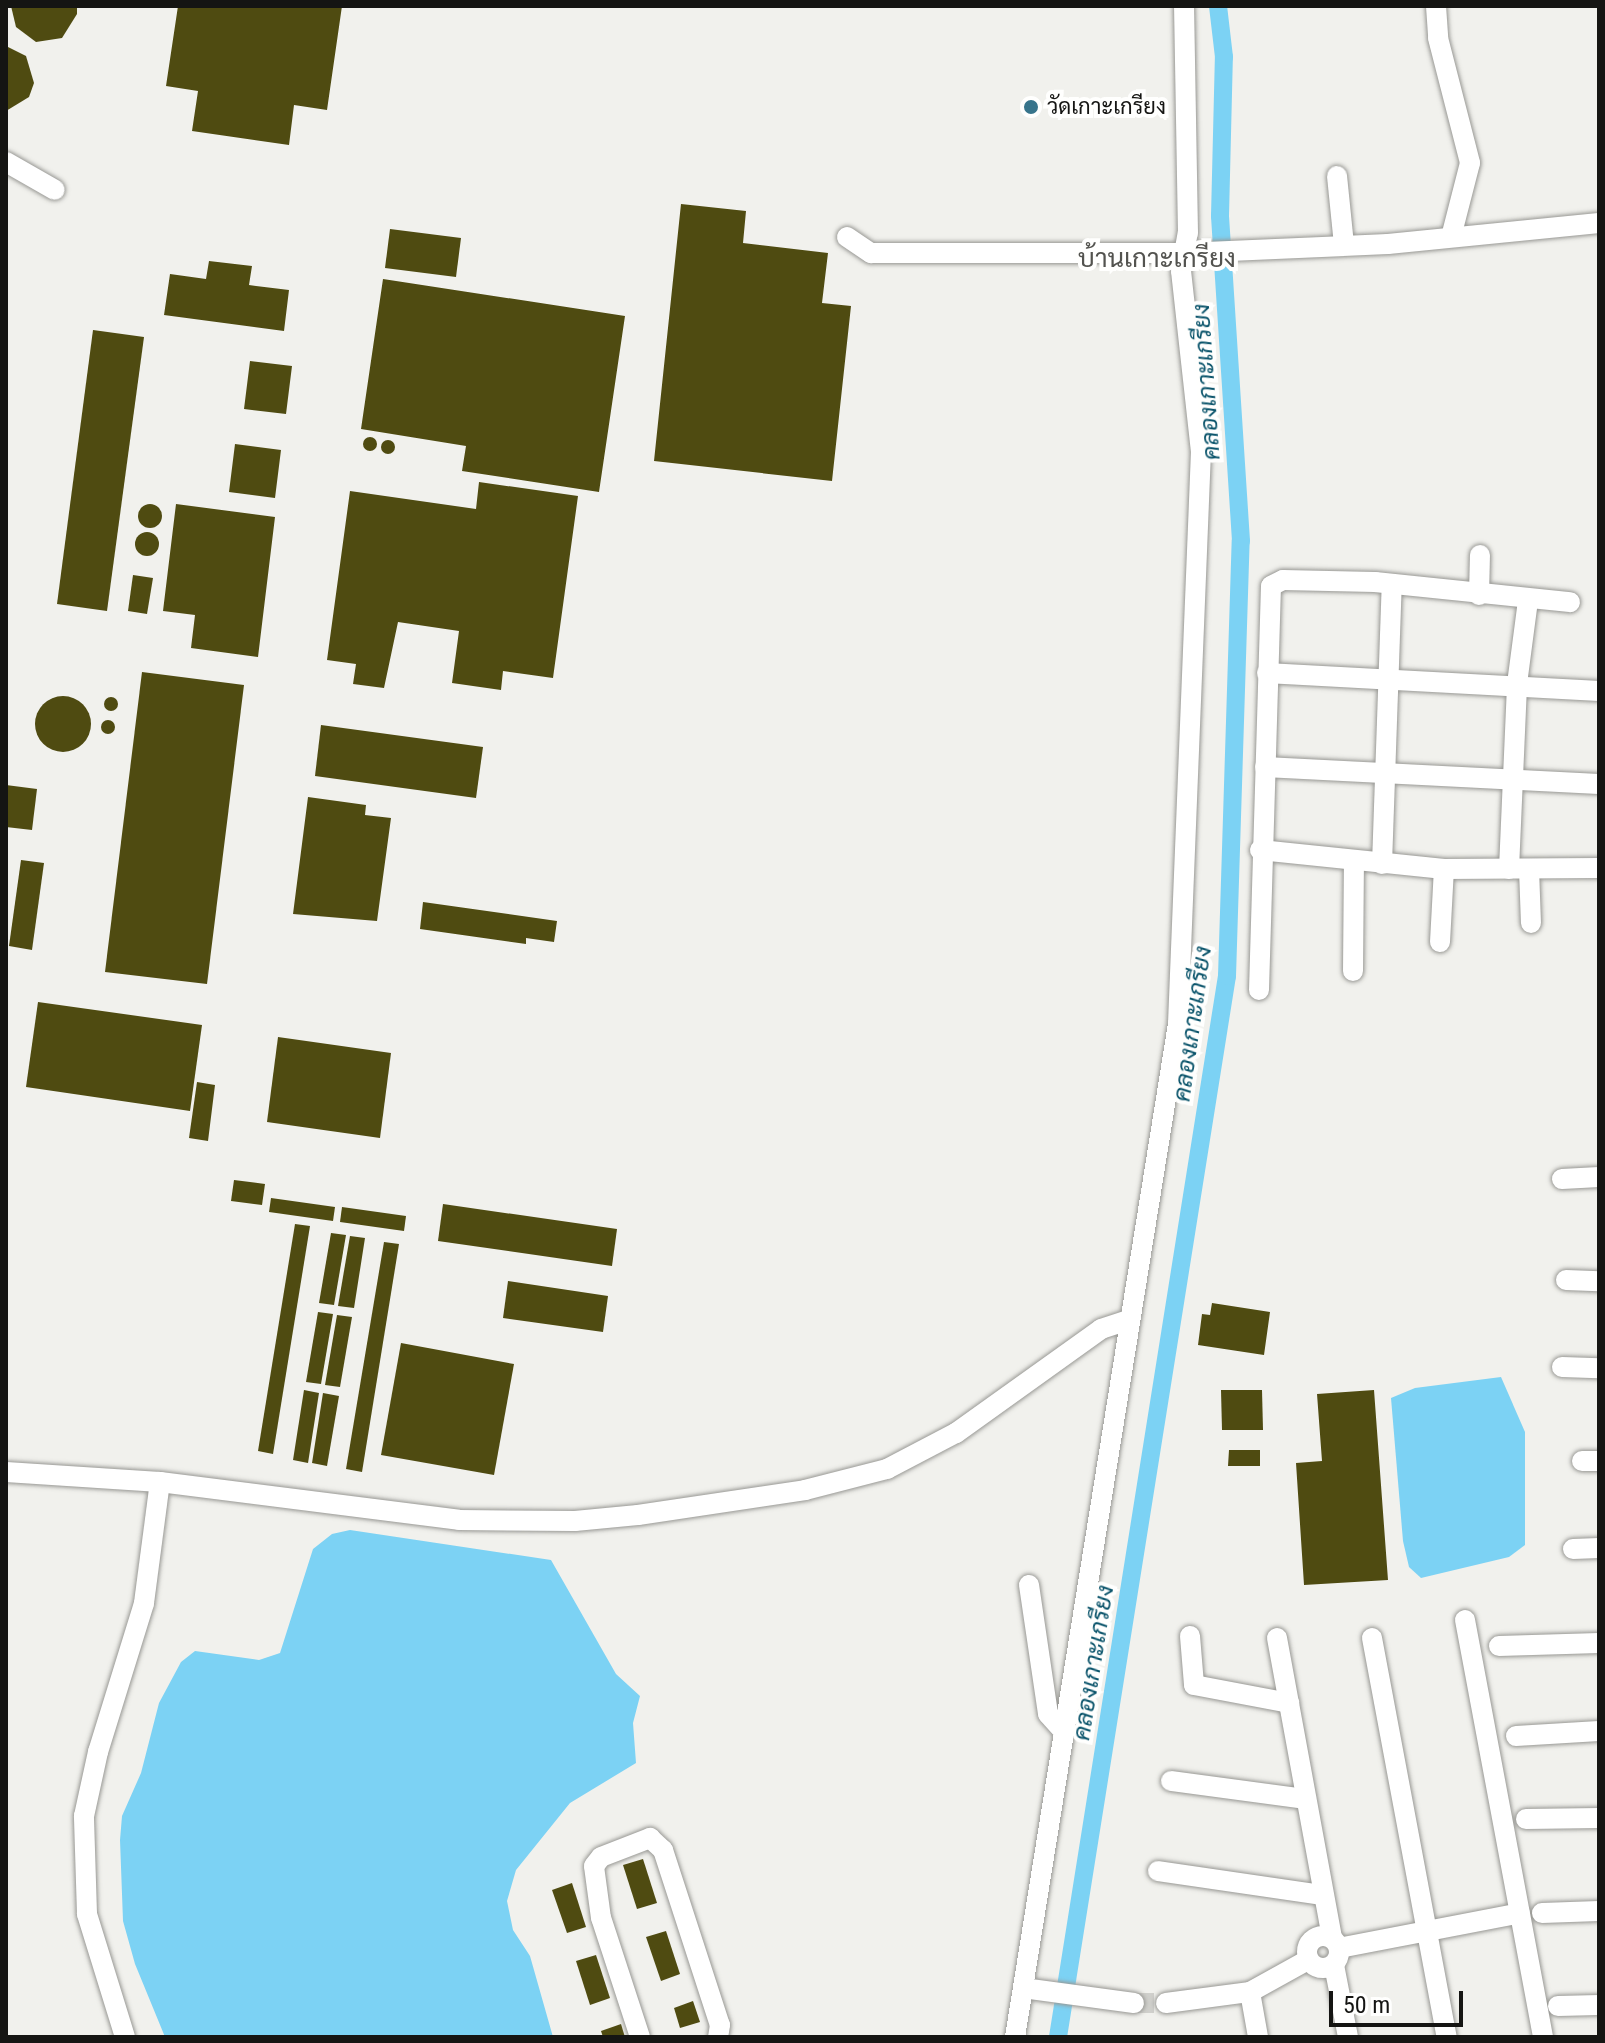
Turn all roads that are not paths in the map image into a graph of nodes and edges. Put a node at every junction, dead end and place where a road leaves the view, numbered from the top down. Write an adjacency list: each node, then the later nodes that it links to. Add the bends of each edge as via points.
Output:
1 (1184, 6): 10 (street)
2 (1436, 6): 8 (street, via 1438,38 1470,163)
3 (6, 162): 5 (street)
4 (1337, 176): 9 (street)
5 (55, 190)
6 (1599, 223): 8 (street)
7 (847, 237): 10 (street, via 871,253)
8 (1451, 237): 9 (street)
9 (1344, 245): 10 (street)
10 (1191, 252): 38 (street, via 1201,452 1178,1024)
11 (1480, 555): 13 (street)
12 (1392, 584): 13 (street); 16 (street, via 1276,582 1268,592); 17 (street)
13 (1479, 595): 14 (street)
14 (1528, 601): 15 (street); 18 (street)
15 (1570, 602)
16 (1267, 673): 17 (street); 20 (street)
17 (1389, 678): 18 (street); 21 (street)
18 (1517, 684): 19 (street); 22 (street)
19 (1599, 691)
20 (1265, 767): 21 (street); 24 (street)
21 (1387, 773): 22 (street); 26 (street)
22 (1513, 777): 23 (street); 29 (street)
23 (1599, 784)
24 (1260, 850): 25 (street); 33 (street)
25 (1354, 860): 26 (street); 32 (street)
26 (1382, 864): 28 (street)
27 (1599, 868): 29 (street)
28 (1444, 869): 29 (street); 31 (street)
29 (1519, 869): 30 (street)
30 (1531, 923)
31 (1440, 942)
32 (1353, 971)
33 (1259, 990)
34 (1599, 1177): 35 (street)
35 (1562, 1179)
36 (1566, 1280): 37 (street)
37 (1599, 1281)
38 (1128, 1320): 42 (street, via 1101,1329 921,1454 887,1469 805,1490 638,1515 520,1521 387,1514); 54 (street)
39 (1562, 1367): 40 (street)
40 (1599, 1368)
41 (6, 1472): 42 (street)
42 (160, 1482): 74 (street, via 144,1603 84,1816 87,1914)
43 (1599, 1548): 44 (street)
44 (1573, 1549)
45 (1029, 1585): 54 (street, via 1048,1714)
46 (1465, 1620): 63 (street)
47 (1190, 1636): 52 (street, via 1194,1685)
48 (1277, 1638): 52 (street)
49 (1372, 1638): 65 (street)
50 (1599, 1643): 51 (street)
51 (1499, 1646)
52 (1289, 1703): 57 (street)
53 (1599, 1731): 55 (street)
54 (1064, 1732): 68 (street)
55 (1516, 1736)
56 (1171, 1781): 57 (street)
57 (1306, 1799): 61 (street)
58 (1599, 1818): 59 (street)
59 (1526, 1819)
60 (1158, 1871): 61 (street)
61 (1323, 1895): 66 (street)
62 (1599, 1911): 64 (street)
63 (1520, 1913): 65 (street); 81 (street)
64 (1542, 1913)
65 (1427, 1931): 66 (street); 80 (street)
66 (1335, 1950): 67 (street, via 1320,1968); 67 (street, via 1324,1935 1309,1943); 79 (street)
67 (1308, 1960): 69 (street)
68 (1032, 1989): 70 (street); 77 (street)
69 (1250, 1992): 71 (street); 78 (street)
70 (1134, 2003)
71 (1166, 2003)
72 (1599, 2005): 73 (street)
73 (1558, 2006)
74 (125, 2037)
75 (640, 2037): 76 (street, via 601,1918 594,1866 601,1857 650,1838 663,1850 720,2025)
76 (718, 2037)
77 (1015, 2037)
78 (1258, 2037)
79 (1348, 2037)
80 (1447, 2037)
81 (1543, 2037)

